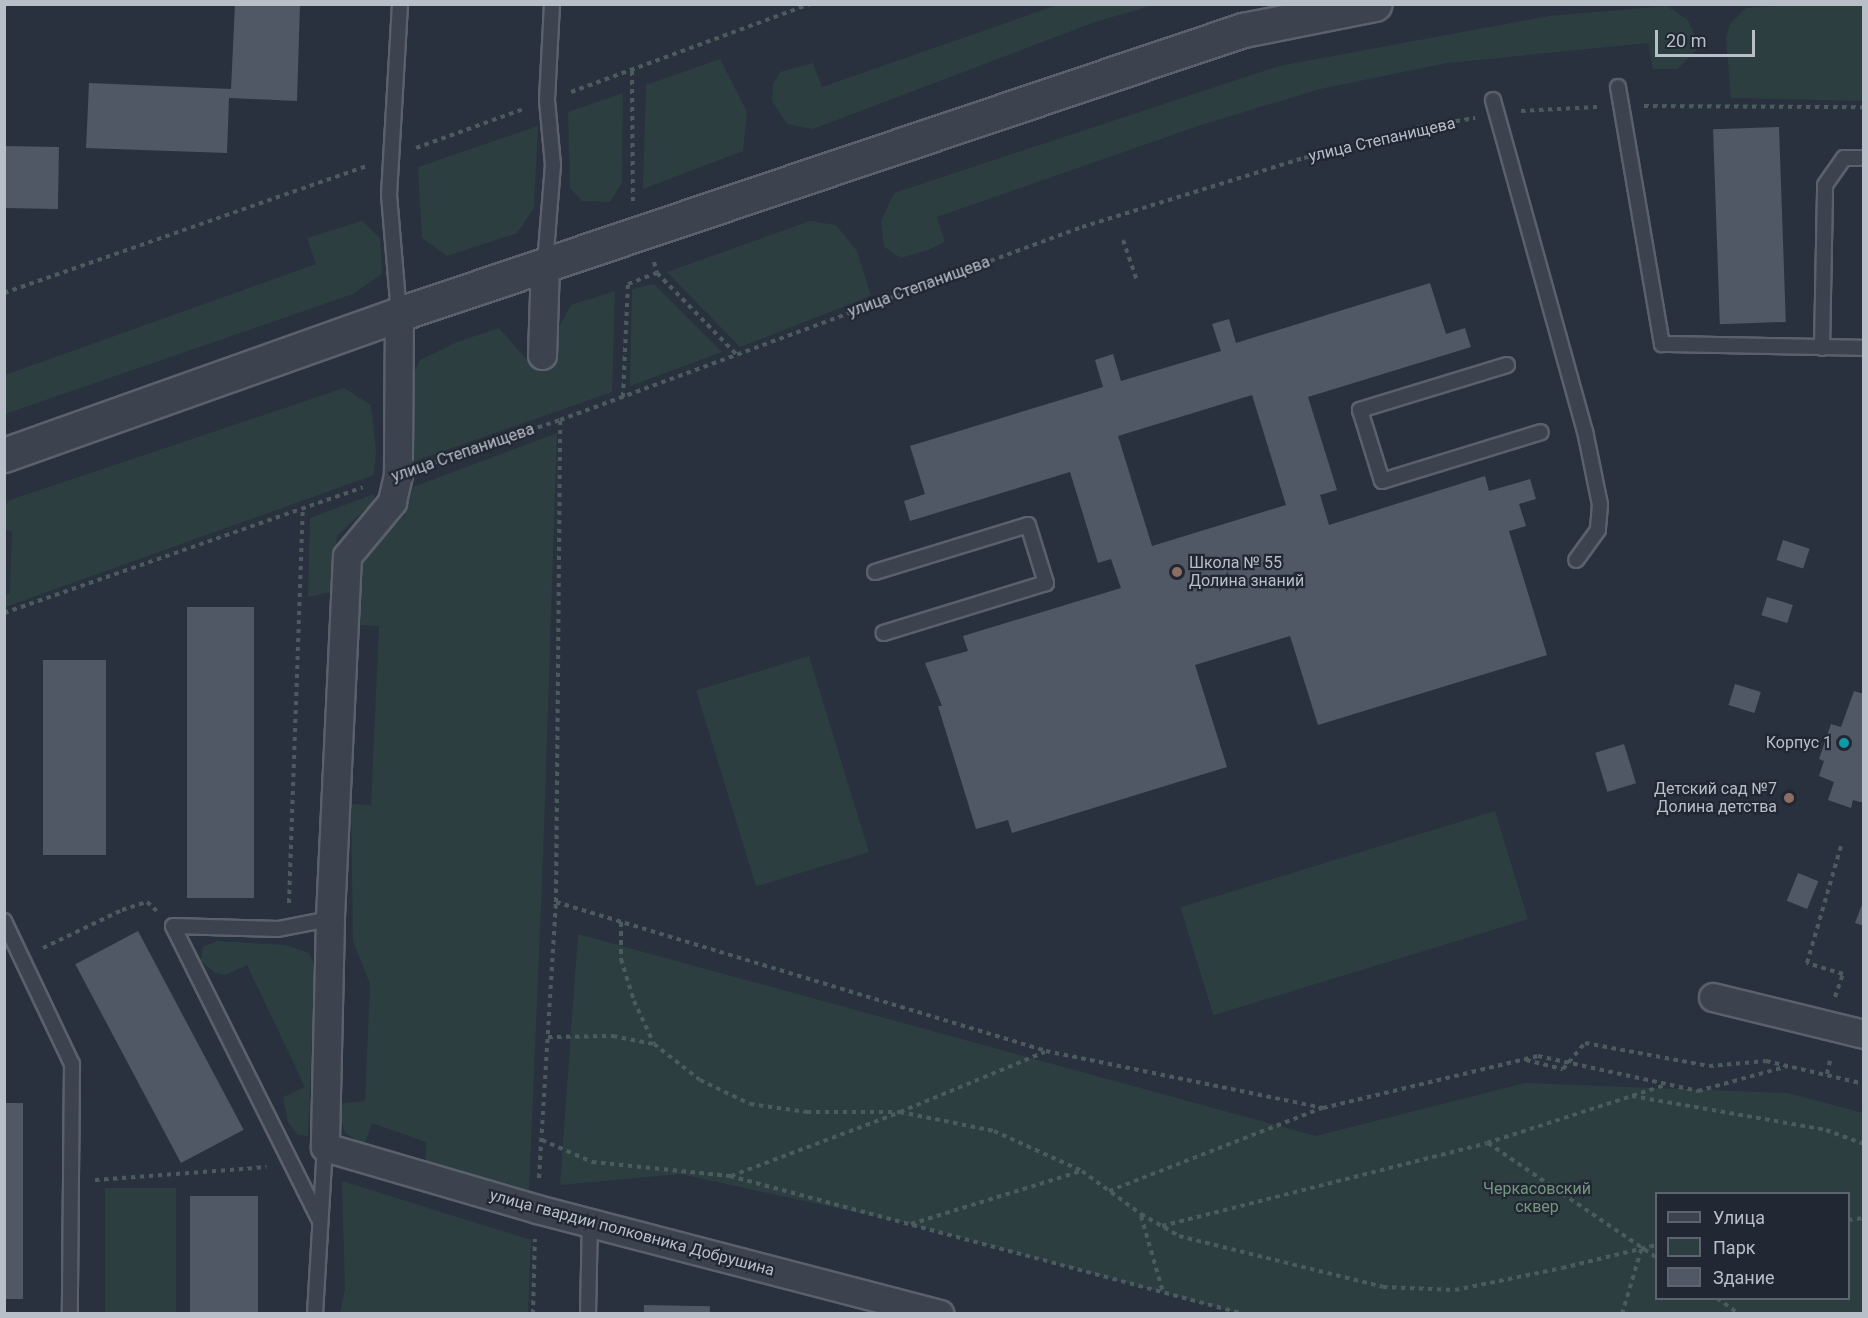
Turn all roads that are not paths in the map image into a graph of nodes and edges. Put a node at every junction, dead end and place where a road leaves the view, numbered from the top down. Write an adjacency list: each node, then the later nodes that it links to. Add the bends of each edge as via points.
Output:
1 (400, 4): 8 (lane, via 389,195)
2 (552, 4): 7 (lane, via 547,100 553,165)
3 (1374, 4): 7 (street, via 1243,30)
4 (1618, 87): 9 (lane, via 1662,344)
5 (1493, 100): 15 (lane, via 1585,431 1600,505 1598,531)
6 (1863, 158): 9 (lane, via 1844,158 1825,185)
7 (544, 264): 8 (street); 11 (street)
8 (399, 314): 14 (street); 18 (street, via 398,475 392,502 347,556)
9 (1822, 348): 10 (lane)
10 (1863, 348)
11 (542, 355)
12 (1507, 365): 13 (lane, via 1360,410 1382,481)
13 (1541, 432)
14 (4, 455)
15 (1576, 561)
16 (875, 573): 17 (lane, via 1028,525 1046,583)
17 (883, 633)
18 (330, 919): 22 (street); 23 (lane, via 278,929 173,926)
19 (4, 921): 25 (lane, via 72,1064)
20 (1713, 996): 21 (street)
21 (1863, 1034)
22 (325, 1147): 23 (lane); 24 (street, улица гвардии полковника Добрушина)
23 (319, 1219): 26 (lane)
24 (591, 1222): 27 (lane); 28 (street, улица гвардии полковника Добрушина)
25 (70, 1314)
26 (315, 1314)
27 (588, 1314)
28 (940, 1314)

